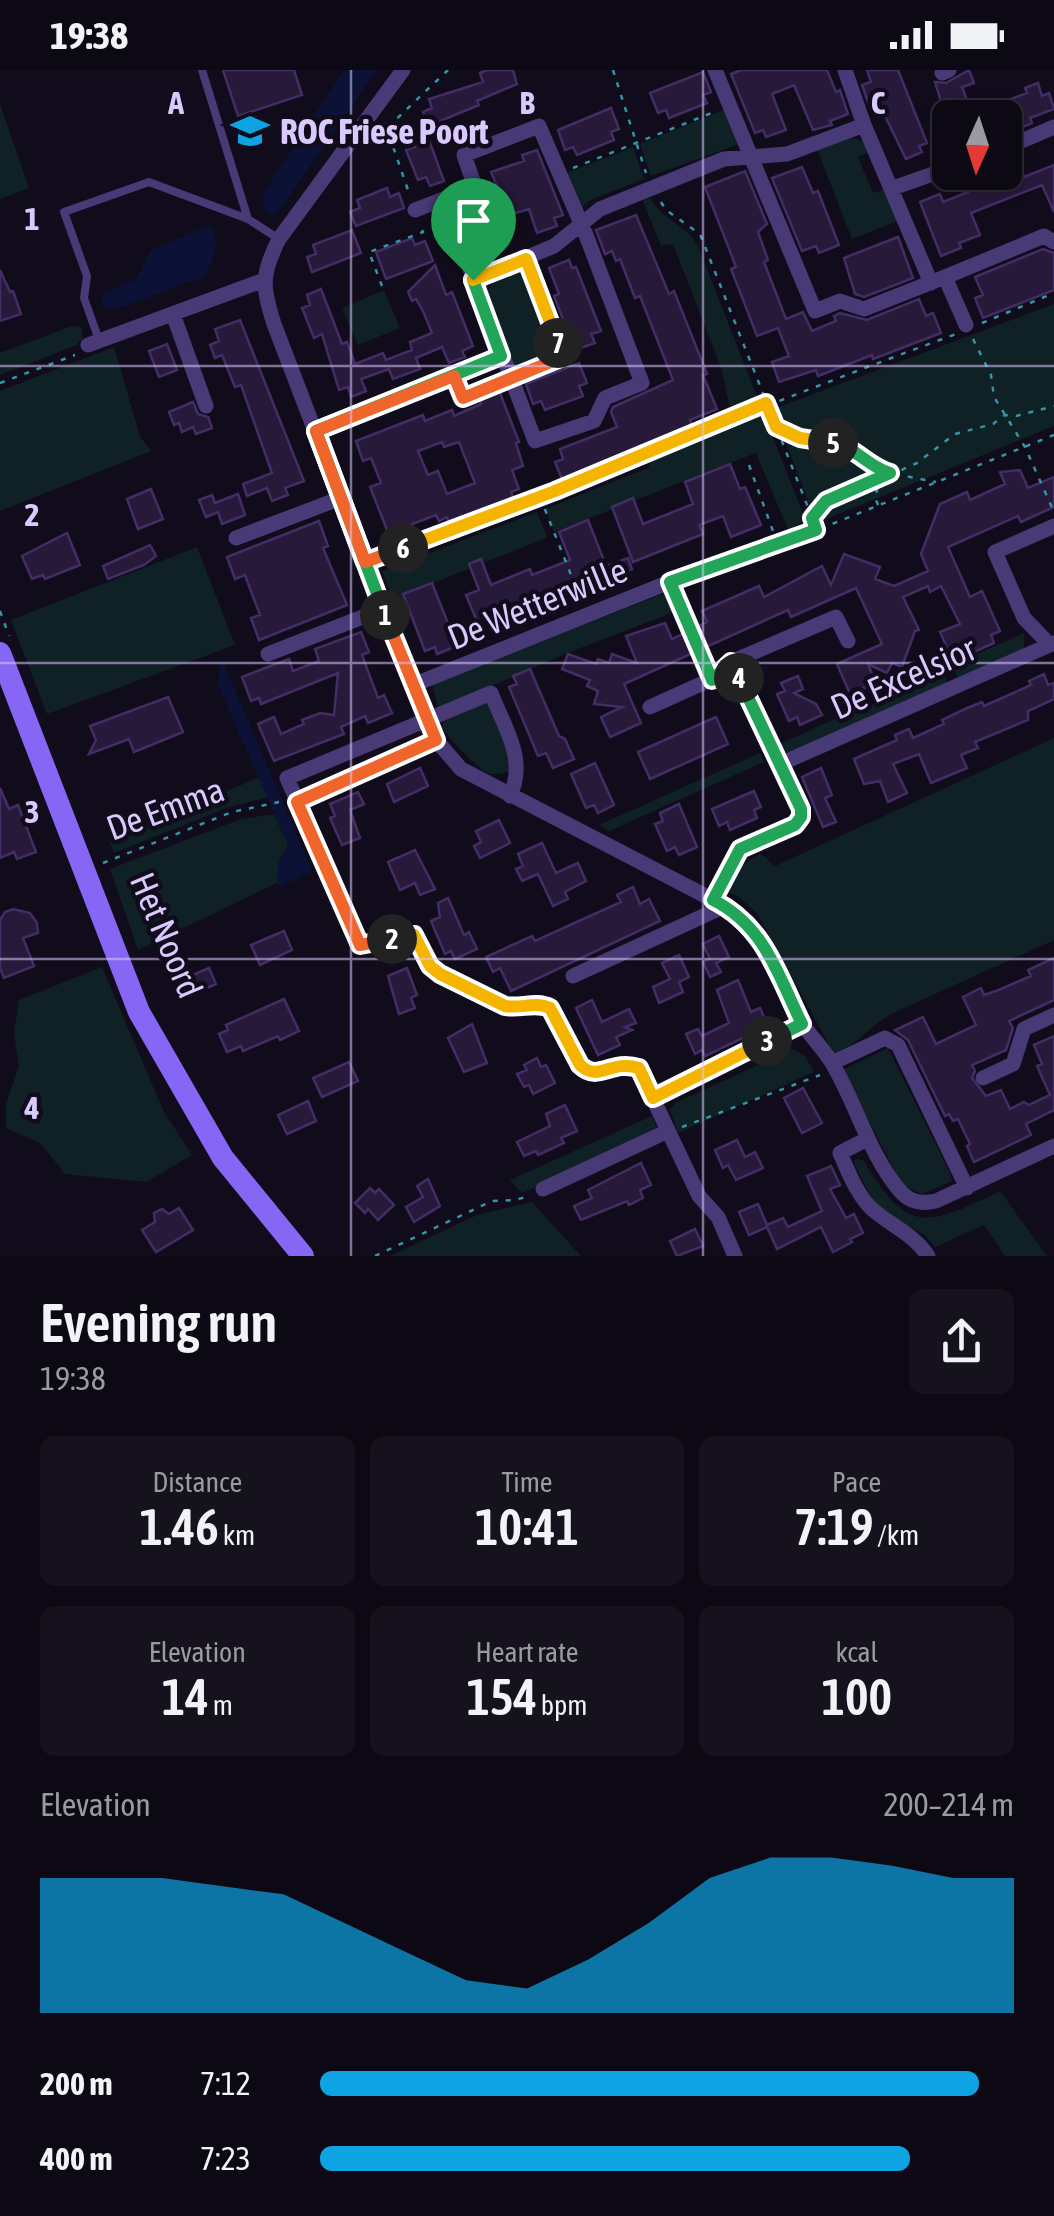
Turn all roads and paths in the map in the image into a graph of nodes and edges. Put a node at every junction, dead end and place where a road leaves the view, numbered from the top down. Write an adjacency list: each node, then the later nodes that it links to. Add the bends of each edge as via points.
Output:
1 (202, 70): 21 (lane)
2 (403, 70): 7 (street)
3 (448, 70): 10 (path)
4 (613, 70): 13 (path)
5 (715, 70): 8 (street)
6 (846, 70): 9 (street)
7 (378, 104): 10 (path); 23 (street)
8 (729, 105): 13 (path); 14 (street)
9 (864, 125): 14 (street, via 788,154); 17 (street)
10 (386, 128): 20 (path)
11 (1054, 128): 12 (street)
12 (1022, 141)
13 (636, 143): 15 (path); 18 (path)
14 (749, 156): 18 (street, via 724,159); 28 (street, via 814,311 840,301 864,309)
15 (558, 174): 19 (street, via 539,126 464,155 475,187); 22 (street)
16 (932, 174): 17 (street)
17 (894, 188): 28 (street)
18 (652, 189): 22 (street); 38 (path, via 666,210 700,234)
19 (444, 200): 20 (street); 27 (street)
20 (415, 210): 29 (path, via 423,232 369,252)
21 (248, 219): 23 (lane); 33 (lane, via 149,182 64,212 87,276 84,298)
22 (580, 222): 25 (street, via 554,246); 36 (street, via 642,384 605,398 594,421 535,441)
23 (280, 239): 26 (street)
24 (1054, 242): 28 (street, via 1044,236)
25 (526, 259): 27 (street); 36 (path, via 563,357)
26 (264, 280): 31 (street); 43 (street, De Wetterwille)
27 (473, 280): 34 (street)
28 (938, 280): 32 (street)
29 (382, 286)
30 (1054, 293): 32 (path)
31 (172, 314): 33 (street); 39 (street)
32 (967, 327): 38 (path); 41 (path)
33 (94, 343): 37 (path)
34 (501, 356): 35 (street); 36 (street)
35 (454, 376): 36 (path, via 463,398); 43 (street)
36 (510, 378)
37 (0, 383)
38 (766, 403): 42 (path); 50 (path)
39 (206, 406)
40 (1054, 406): 41 (path)
41 (1005, 416): 45 (path); 47 (path, via 955,434 917,463)
42 (776, 427): 47 (path, via 847,445); 54 (path)
43 (316, 431): 51 (street, De Wetterwille)
44 (1054, 435): 45 (path)
45 (1025, 447): 49 (path); 53 (path)
46 (749, 465): 58 (path)
47 (890, 473): 48 (path); 49 (path)
48 (880, 478): 52 (path); 54 (path, via 826,501)
49 (937, 482): 52 (path)
50 (540, 496): 59 (path); 63 (path)
51 (341, 498): 57 (street); 59 (street, De Wetterwille)
52 (878, 506): 56 (path)
53 (1054, 513)
54 (812, 518): 56 (path)
55 (1054, 526): 65 (street, De Excelsior, via 994,552 1024,618)
56 (816, 530): 58 (path)
57 (236, 538)
58 (777, 544): 60 (path)
59 (365, 562): 61 (street, De Wetterwille)
60 (676, 580): 63 (street, De Wetterwille); 69 (path)
61 (383, 609): 67 (street); 70 (street, De Wetterwille)
62 (0, 611): 66 (path)
63 (587, 615): 70 (street, De Wetterwille)
64 (848, 642): 68 (street, De Excelsior, via 836,616)
65 (1052, 644): 74 (street, De Excelsior)
66 (6, 648): 77 (main road, Het Noord)
67 (268, 654)
68 (731, 662): 69 (street, De Excelsior); 74 (street)
69 (712, 680): 71 (street, De Excelsior)
70 (414, 685): 72 (street, De Wetterwille)
71 (650, 706)
72 (426, 718): 73 (street, De Wetterwille); 75 (street, De Wetterwille, via 491,693 518,764); 76 (street, via 287,778)
73 (436, 740): 75 (street, De Wetterwille, via 461,770); 76 (path, De Emma)
74 (780, 764): 78 (street, via 801,817 740,849)
75 (510, 796): 78 (street, De Wetterwille)
76 (289, 801): 77 (path, De Emma, via 232,812); 84 (street, via 360,945 414,935 440,974 505,1006 550,1008 587,1072 619,1064 639,1068)
77 (84, 870): 90 (main road, Het Noord, via 139,1012 196,1114)
78 (719, 903): 79 (street); 81 (street, De Wetterwille, via 758,934)
79 (574, 976)
80 (1054, 1015): 83 (street, via 1024,1029 1013,1064)
81 (802, 1024): 82 (street, De Wetterwille); 84 (street)
82 (833, 1066): 85 (path); 86 (street, De Wetterwille); 88 (street, via 885,1038 893,1040)
83 (982, 1078)
84 (653, 1098): 85 (street)
85 (668, 1132): 89 (street); 92 (street)
86 (867, 1139): 88 (street, De Wetterwille, via 912,1201 925,1204); 93 (street, via 840,1153 850,1176 869,1206)
87 (1054, 1147): 88 (street, De Wetterwille)
88 (967, 1188)
89 (543, 1189): 91 (path, via 492,1201)
90 (303, 1256)
91 (375, 1256)
92 (735, 1256)
93 (928, 1256)

